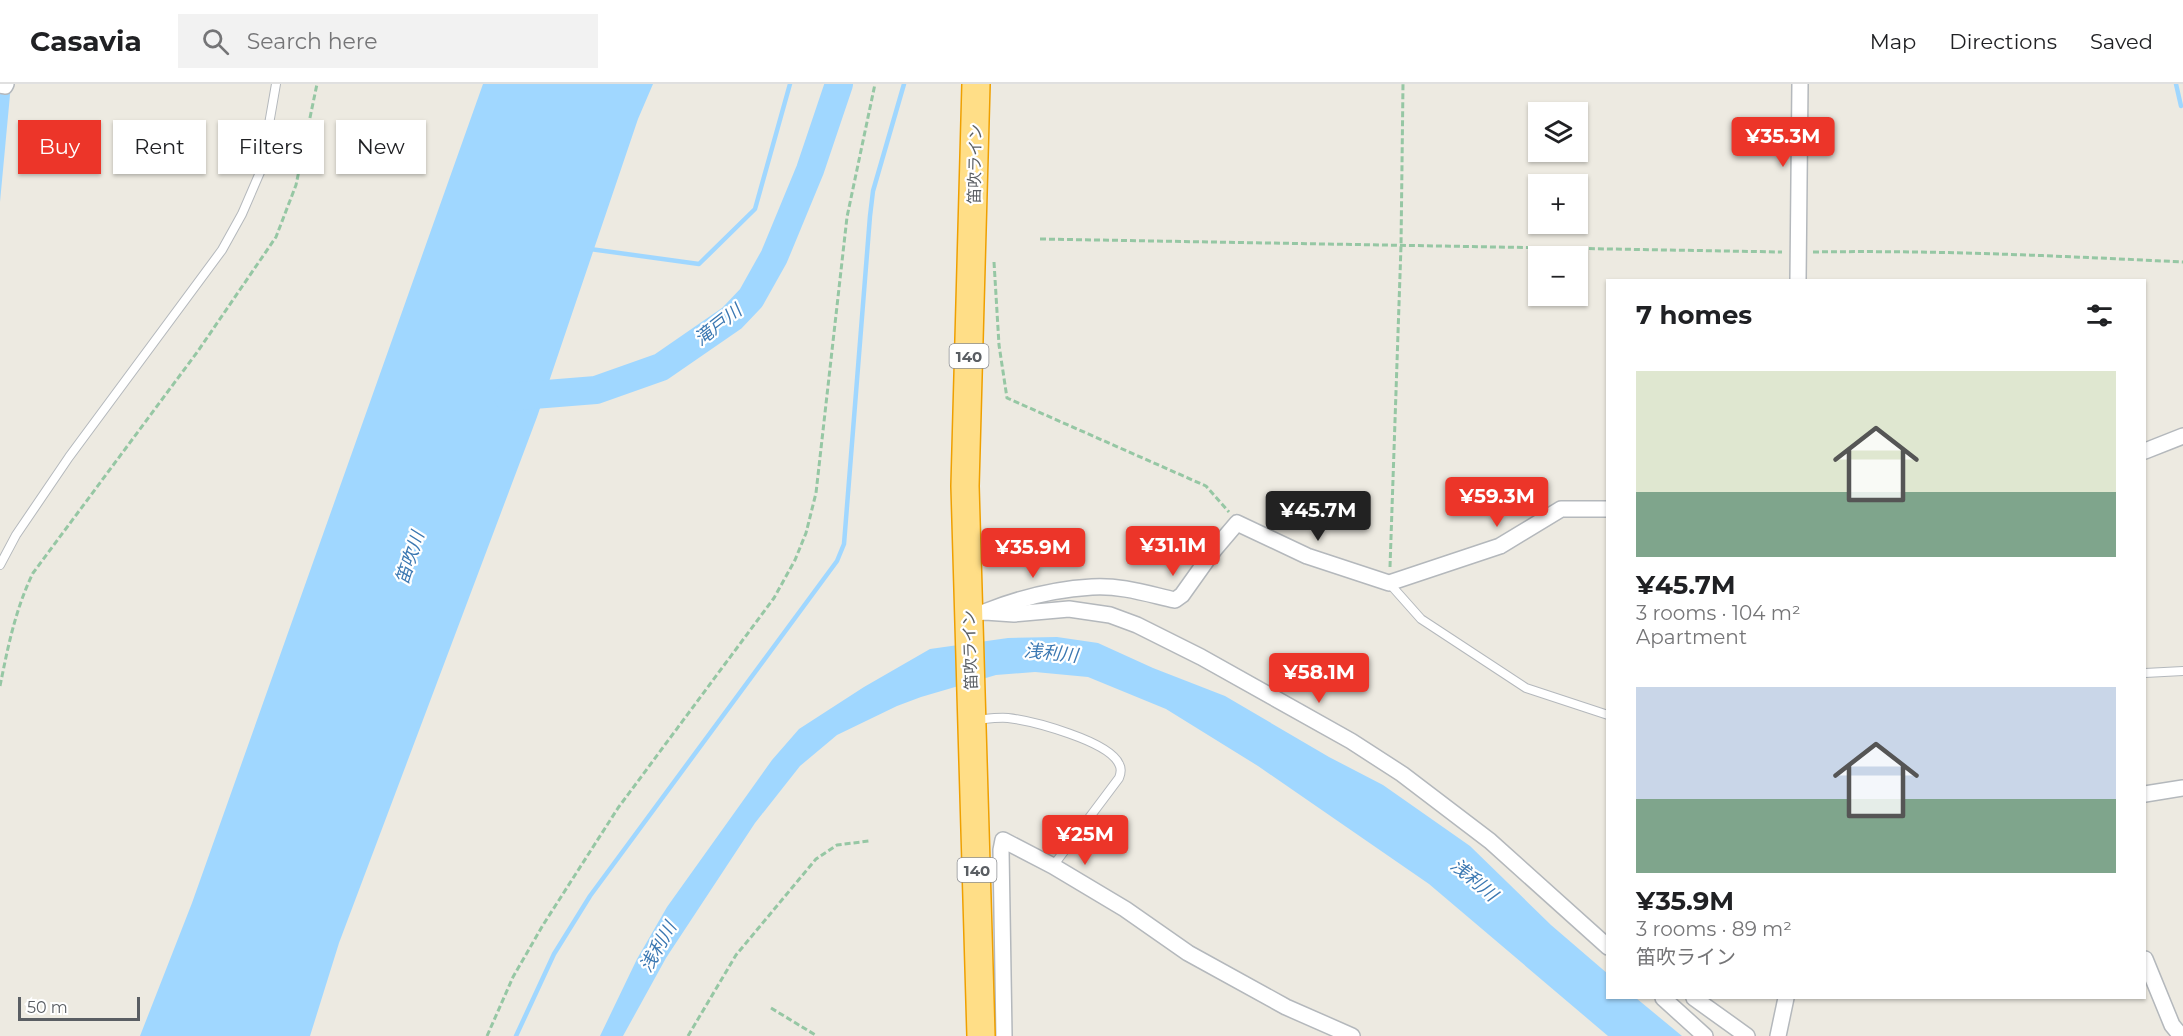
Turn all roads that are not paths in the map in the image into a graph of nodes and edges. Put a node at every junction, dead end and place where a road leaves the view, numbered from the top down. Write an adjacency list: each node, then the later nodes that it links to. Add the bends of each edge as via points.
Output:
1 (276, 84): 8 (lane, via 261,170 222,250 69,457)
2 (976, 84): 10 (highway, 笛吹ライン / 140, via 965,486)
3 (1800, 84): 4 (street)
4 (1798, 279)
5 (2183, 436): 6 (street)
6 (2146, 451)
7 (1606, 509): 9 (street, via 1561,509 1500,546)
8 (0, 565)
9 (1389, 583): 10 (street, via 1307,556 1237,523 1182,595 1174,600 1092,587 1020,598); 14 (lane, via 1421,619 1526,688)
10 (974, 618): 13 (highway, 笛吹ライン / 140); 18 (street, via 1069,609 1110,615 1201,657 1402,774 1490,841)
11 (2183, 671): 12 (lane)
12 (2146, 673)
13 (972, 712): 17 (lane, via 1060,730 1106,750 1119,762 1119,778); 23 (highway, 笛吹ライン / 140)
14 (1606, 714)
15 (2183, 788): 16 (street)
16 (2146, 794)
17 (1053, 866): 24 (street, via 1003,840 1000,850); 25 (street, via 1198,958 1286,1007)
18 (1606, 945)
19 (2146, 961): 29 (street, via 2172,1025)
20 (1664, 999): 26 (street)
21 (1695, 999): 27 (street)
22 (1786, 999): 28 (street)
23 (981, 1036)
24 (1004, 1036)
25 (1352, 1036)
26 (1705, 1036)
27 (1747, 1036)
28 (1778, 1036)
29 (2181, 1036)

